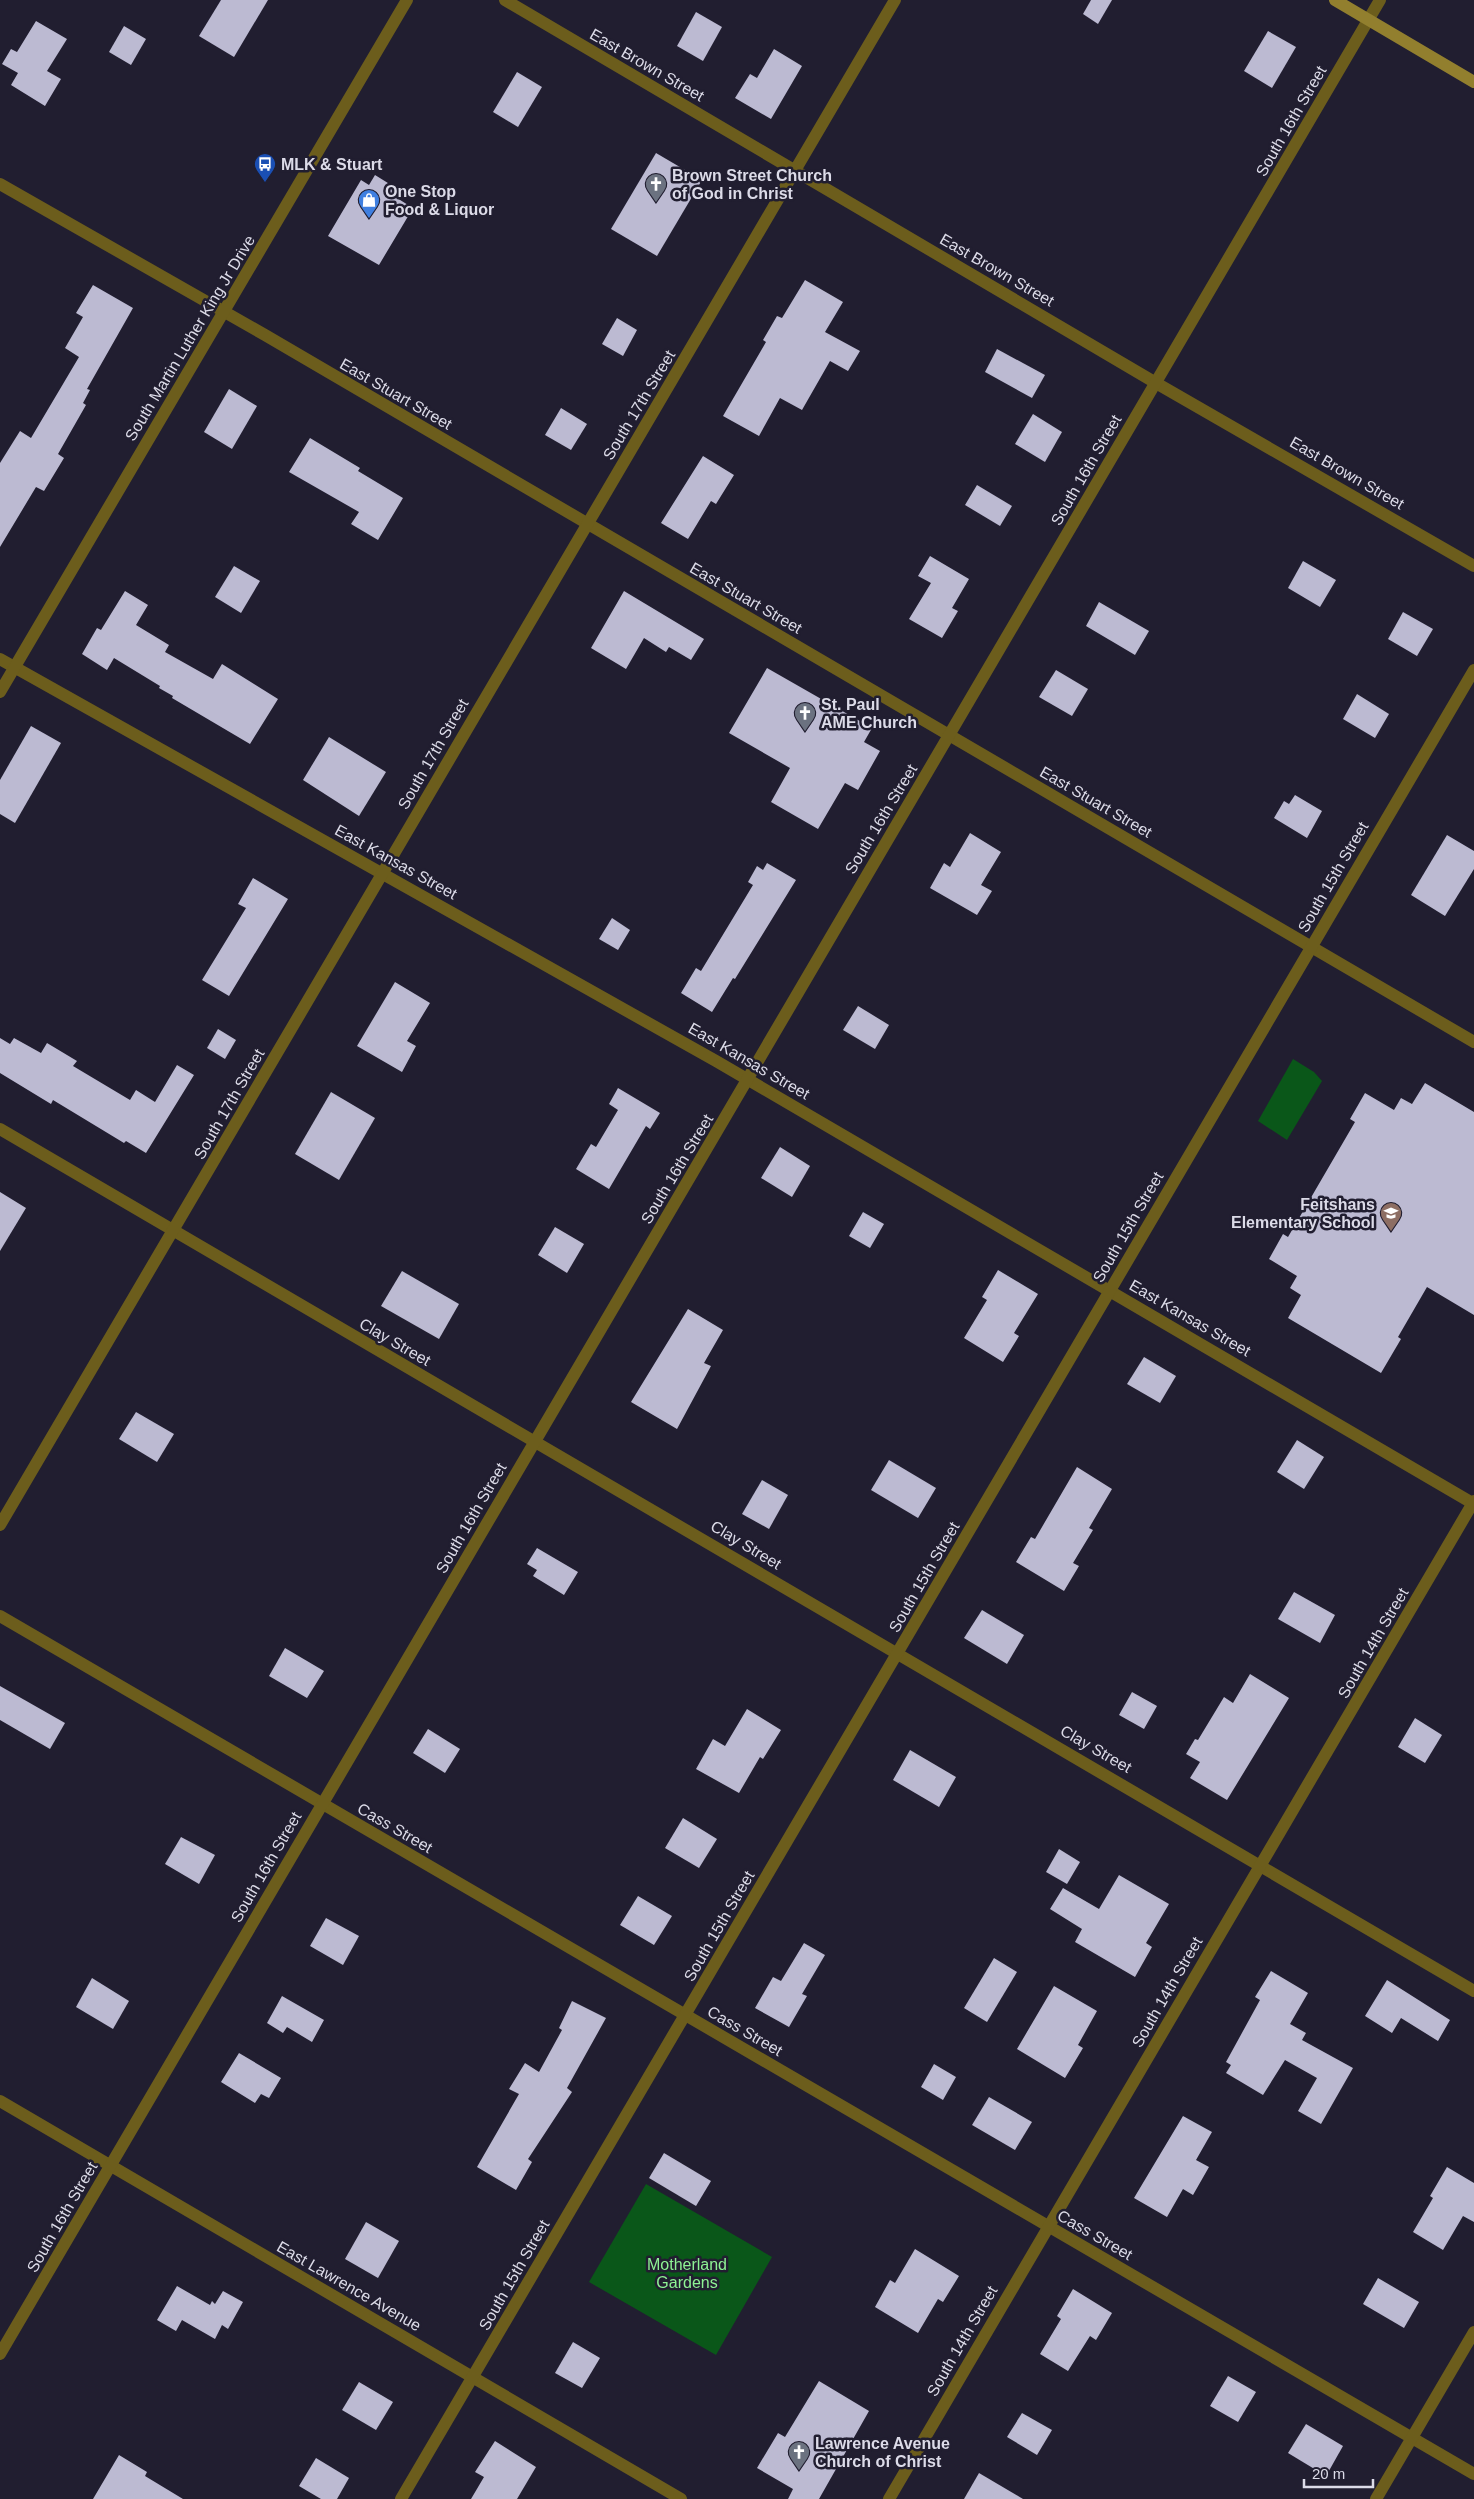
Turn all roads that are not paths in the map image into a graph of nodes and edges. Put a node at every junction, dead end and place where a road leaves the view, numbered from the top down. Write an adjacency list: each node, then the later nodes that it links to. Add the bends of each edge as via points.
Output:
1 (408, 0): 10 (street, South Martin Luther King Jr Drive)
2 (504, 0): 8 (street, East Brown Street)
3 (895, 0): 8 (street, South 17th Street)
4 (1335, 0): 6 (main road)
5 (1380, 0): 6 (street, South 16th Street)
6 (1368, 20): 7 (main road); 11 (street, South 16th Street)
7 (1474, 82)
8 (795, 171): 11 (street, East Brown Street); 12 (street, South 17th Street)
9 (0, 184): 10 (street, East Stuart Street)
10 (224, 313): 12 (street, East Stuart Street); 15 (street, South Martin Luther King Jr Drive)
11 (1156, 383): 13 (street, East Brown Street); 18 (street, South 16th Street)
12 (587, 525): 18 (street, East Stuart Street); 19 (street, South 17th Street)
13 (1474, 566)
14 (0, 659): 15 (street, East Kansas Street)
15 (14, 668): 17 (street, South Martin Luther King Jr Drive); 19 (street, East Kansas Street)
16 (1474, 670): 20 (street, South 15th Street)
17 (0, 692)
18 (949, 736): 20 (street, East Stuart Street); 22 (street, South 16th Street)
19 (383, 873): 22 (street, East Kansas Street); 24 (street, South 17th Street)
20 (1311, 946): 21 (street, East Stuart Street); 25 (street, South 15th Street)
21 (1474, 1042)
22 (748, 1080): 25 (street, East Kansas Street); 26 (street, South 16th Street)
23 (0, 1129): 24 (street, Clay Street)
24 (173, 1230): 26 (street, Clay Street); 28 (street, South 17th Street)
25 (1110, 1290): 27 (street, East Kansas Street); 30 (street, South 15th Street)
26 (534, 1441): 30 (street, Clay Street); 31 (street, South 16th Street)
27 (1474, 1503): 32 (street, South 14th Street)
28 (0, 1525)
29 (0, 1616): 31 (street, Cass Street)
30 (897, 1654): 32 (street, Clay Street); 34 (street, South 15th Street)
31 (322, 1805): 34 (street, Cass Street); 36 (street, South 16th Street)
32 (1261, 1864): 33 (street, Clay Street); 37 (street, South 14th Street)
33 (1474, 1991)
34 (685, 2015): 37 (street, Cass Street); 40 (street, South 15th Street)
35 (0, 2101): 36 (street, East Lawrence Avenue)
36 (110, 2166): 39 (street, South 16th Street); 40 (street, East Lawrence Avenue)
37 (1048, 2227): 41 (street, Cass Street); 45 (street, South 14th Street)
38 (1474, 2332): 41 (street)
39 (0, 2354)
40 (472, 2378): 43 (street, South 15th Street); 44 (street, East Lawrence Avenue)
41 (1412, 2437): 42 (street, Cass Street); 46 (street)
42 (1474, 2474)
43 (401, 2499)
44 (682, 2499)
45 (889, 2499)
46 (1376, 2499)

